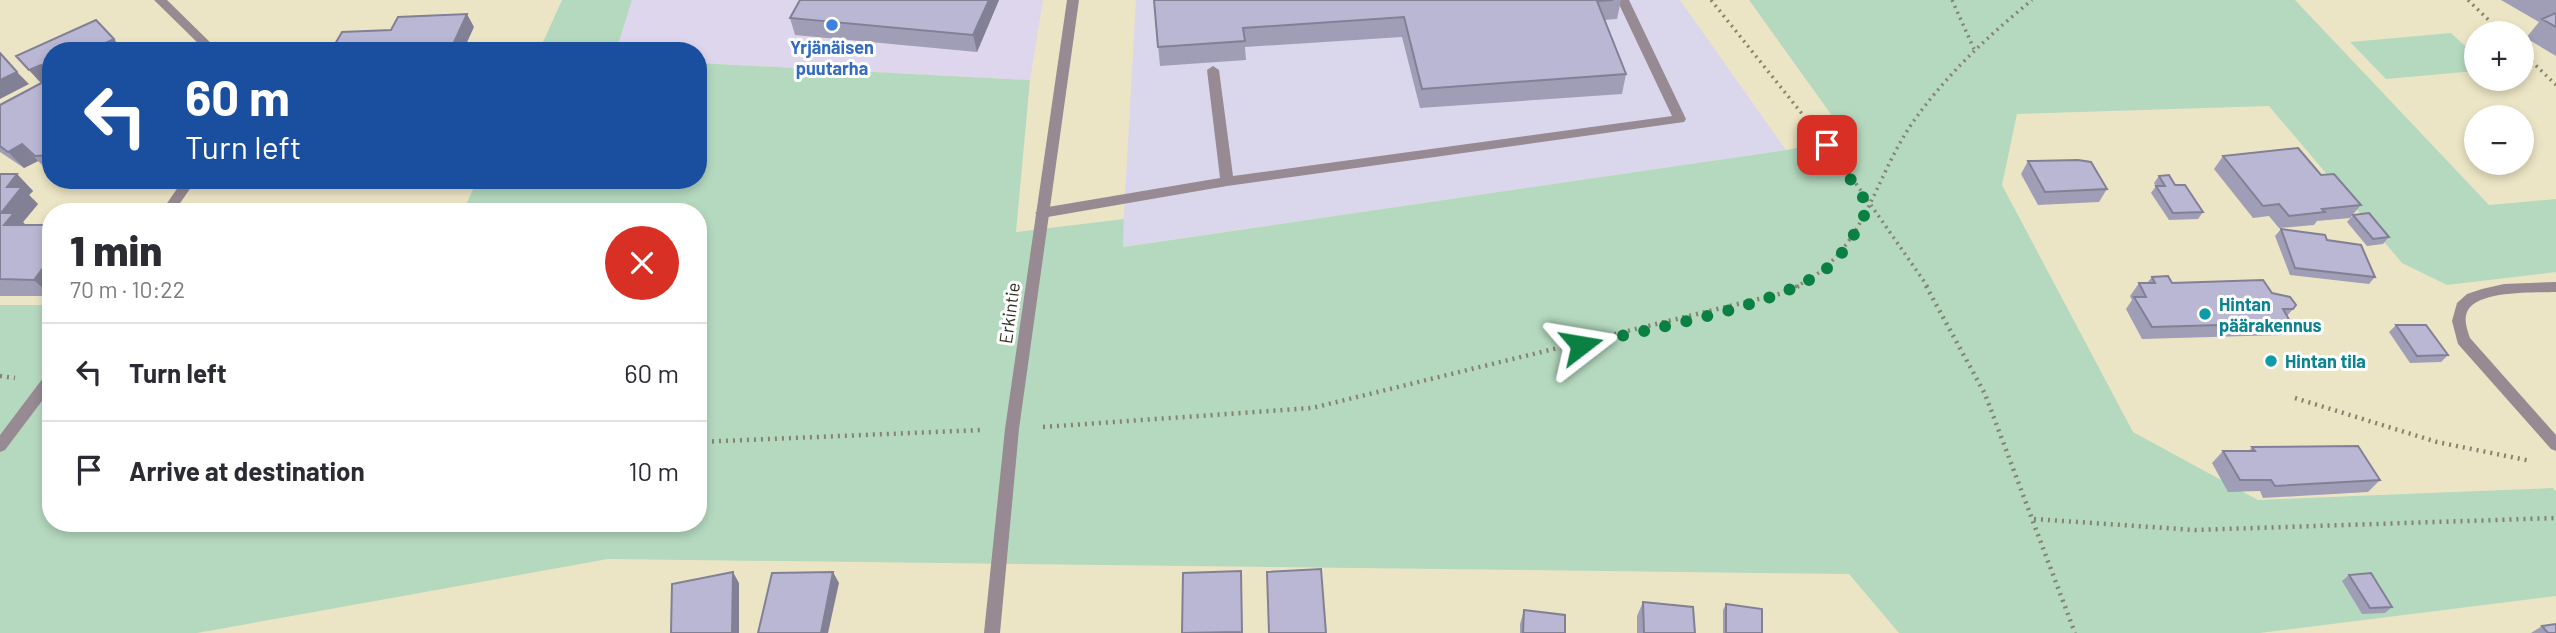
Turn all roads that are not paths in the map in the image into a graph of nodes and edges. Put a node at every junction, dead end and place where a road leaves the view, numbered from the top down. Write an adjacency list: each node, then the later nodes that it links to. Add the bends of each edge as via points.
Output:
1 (160, 0): 4 (street)
2 (1073, 0): 7 (street, Erkintie)
3 (1623, 0): 6 (street, via 1680,119)
4 (204, 42)
5 (1213, 70): 6 (street)
6 (1227, 181): 7 (street)
7 (1042, 212): 12 (street, Erkintie, via 1012,429)
8 (2556, 287): 11 (street, via 2486,292 2460,305 2457,317 2463,340)
9 (42, 390): 10 (street)
10 (0, 446)
11 (2556, 446)
12 (992, 633)

